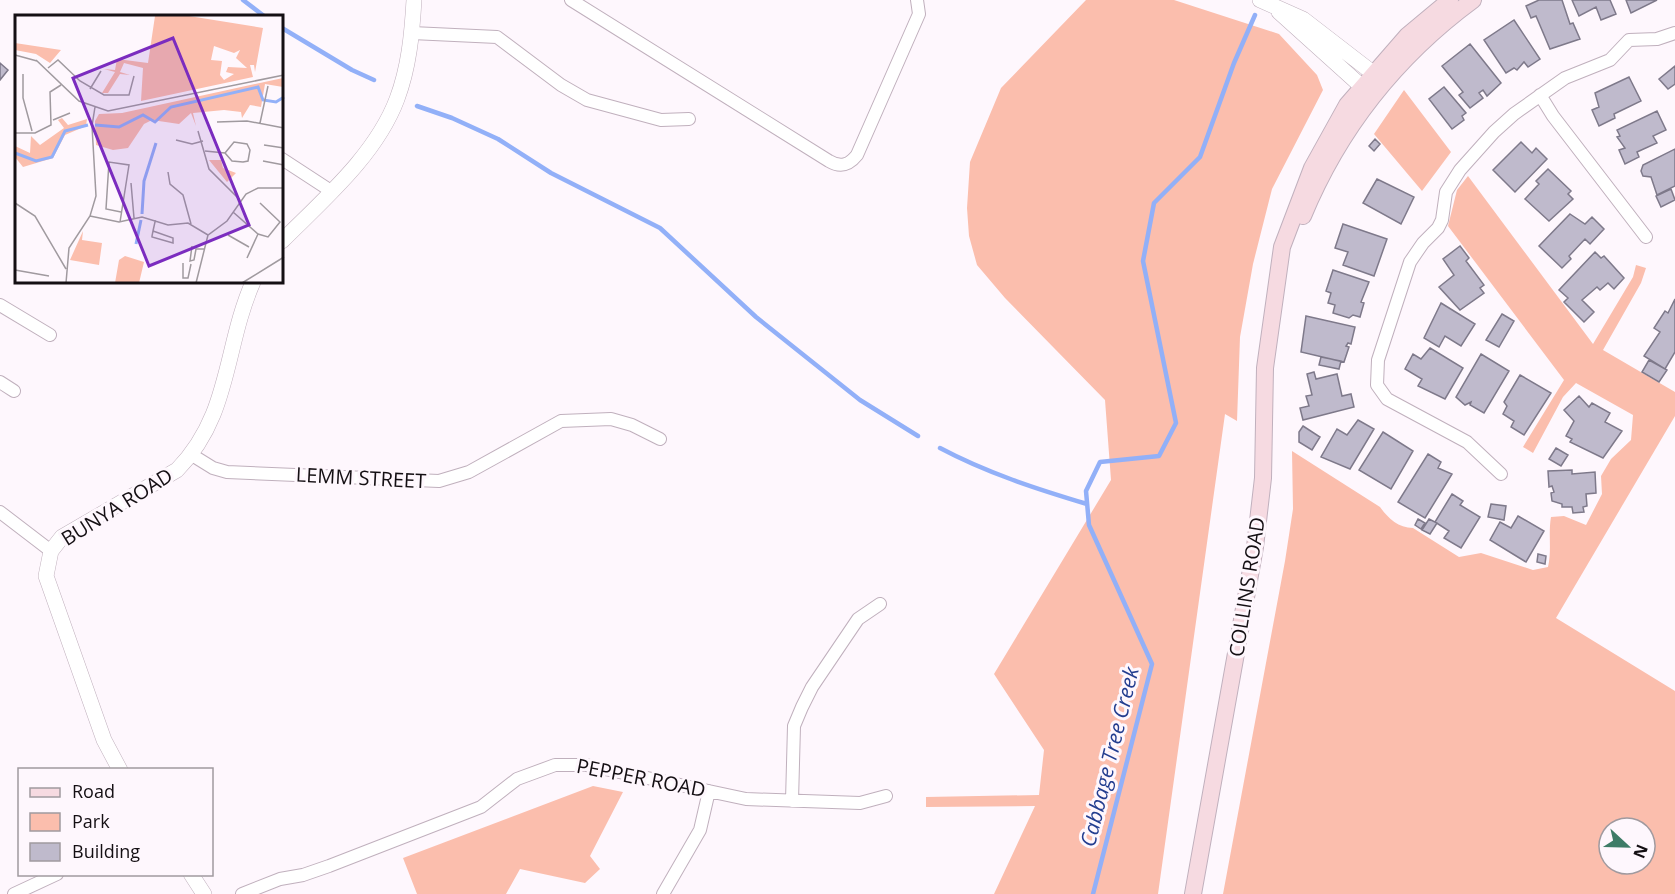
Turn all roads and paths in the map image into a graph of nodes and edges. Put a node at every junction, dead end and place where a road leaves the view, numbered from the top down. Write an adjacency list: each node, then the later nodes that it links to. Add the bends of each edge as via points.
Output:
1 (414, 0): 8 (street)
2 (571, 0): 3 (street, via 842,165 857,155 919,14)
3 (917, 0)
4 (1260, 0): 7 (street)
5 (1450, 0): 10 (main road, COLLINS ROAD, via 1407,36)
6 (1473, 0): 10 (main road, COLLINS ROAD)
7 (1274, 8): 10 (street, via 1303,19); 11 (street)
8 (412, 33): 13 (street, via 497,37 587,100 661,120); 15 (street, via 402,85 387,120)
9 (1675, 33): 12 (street, via 1657,39 1629,40 1610,60 1565,78)
10 (1379, 77): 11 (main road, COLLINS ROAD)
11 (1367, 91): 39 (main road, COLLINS ROAD, via 1321,177 1278,278 1264,368 1263,478 1256,537)
12 (1540, 95): 16 (street); 25 (street, via 1494,132 1450,184 1438,228 1410,262 1376,369 1377,385 1387,399 1467,442)
13 (689, 119)
14 (284, 160): 15 (street)
15 (332, 191): 17 (street)
16 (1646, 237)
17 (284, 239)
18 (252, 284): 24 (street, BUNYA ROAD, via 238,322 216,411)
19 (2, 310): 20 (street)
20 (50, 335)
21 (0, 382): 22 (street)
22 (14, 391)
23 (660, 440): 24 (street, LEMM STREET, via 611,419 561,421 469,472 438,481 227,472)
24 (192, 455): 27 (street, BUNYA ROAD, via 177,470 62,537)
25 (1501, 474)
26 (0, 512): 27 (street)
27 (51, 551): 29 (street, BUNYA ROAD, via 46,576 104,740)
28 (880, 604): 32 (street, via 858,619 801,707 794,726)
29 (119, 768)
30 (709, 791): 32 (street, PEPPER ROAD, via 746,799); 37 (street, PEPPER ROAD, via 586,765 555,765 517,779 481,807 329,867 280,879); 38 (street, via 700,831)
31 (886, 796): 32 (street, PEPPER ROAD, via 860,803)
32 (792, 801)
33 (53, 876): 35 (street)
34 (192, 876): 36 (street)
35 (14, 894)
36 (204, 894)
37 (242, 894)
38 (663, 894)
39 (1193, 894)

